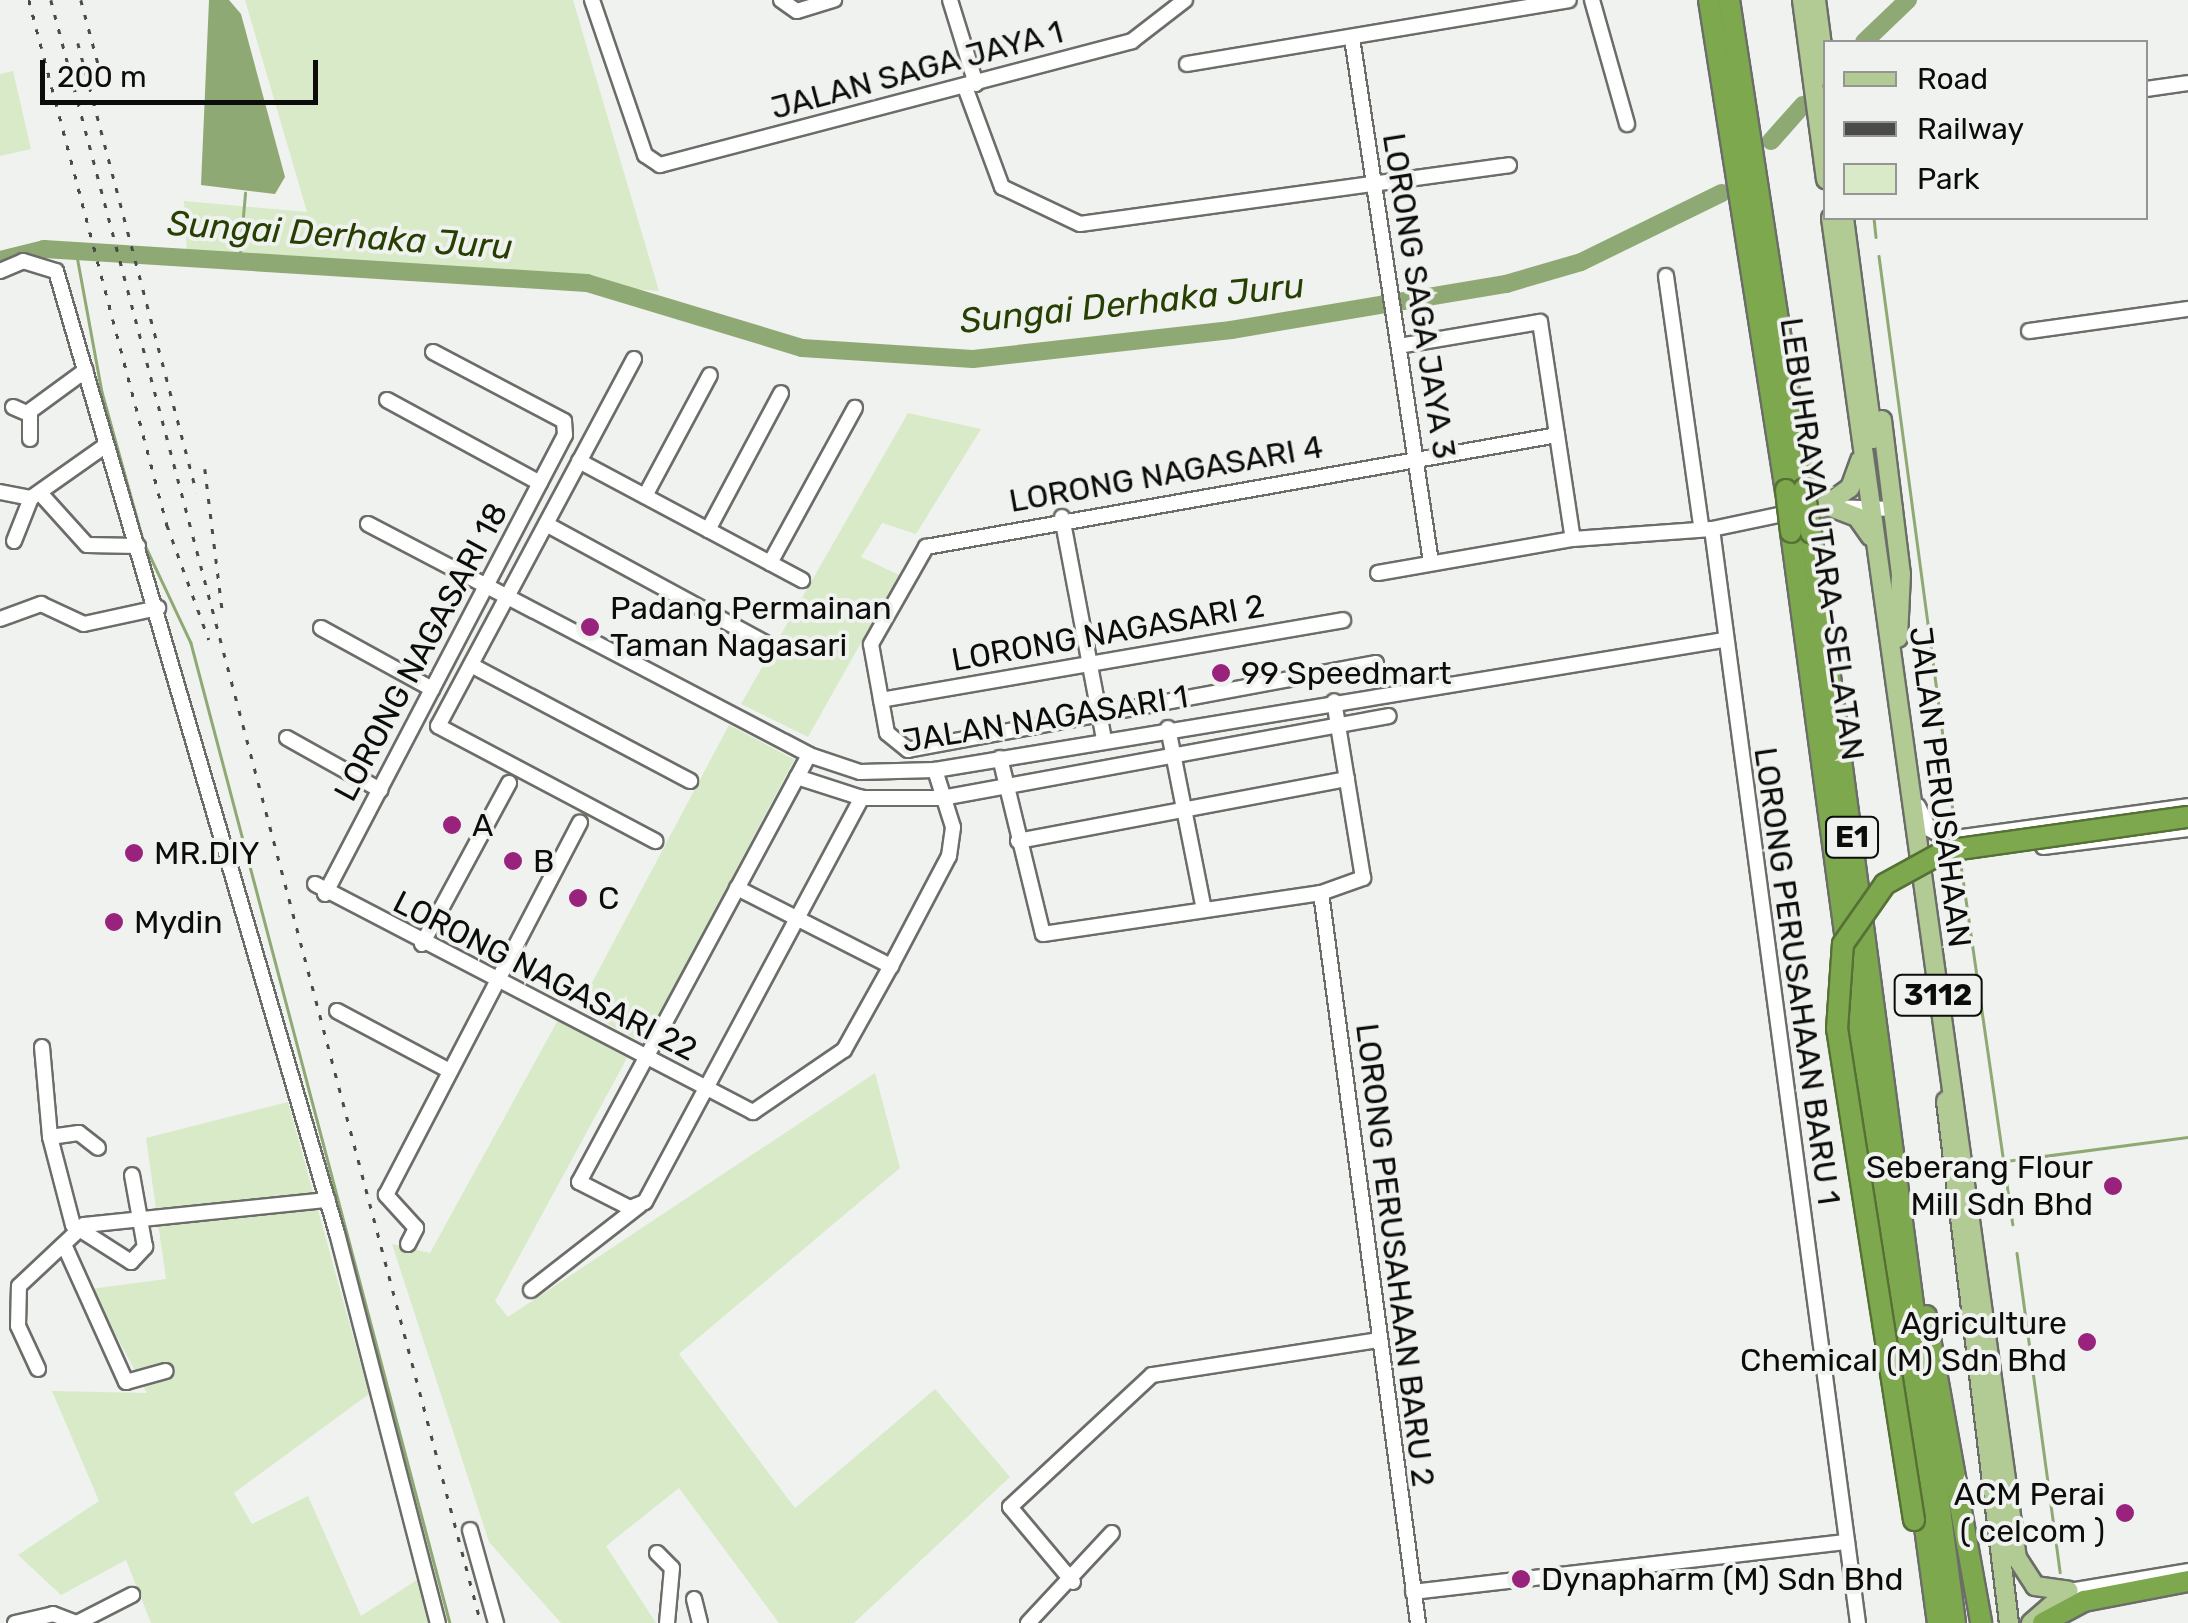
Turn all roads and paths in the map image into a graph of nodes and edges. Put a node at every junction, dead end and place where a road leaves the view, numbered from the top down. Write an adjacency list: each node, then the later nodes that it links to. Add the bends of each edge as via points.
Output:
1 (592, 0): 16 (street, JALAN SAGA JAYA 1, via 652,163)
2 (781, 0): 3 (street, via 797,11)
3 (834, 0)
4 (950, 0): 16 (street)
5 (1185, 0): 16 (street, JALAN SAGA JAYA 1, via 1132,41)
6 (1568, 0): 12 (street)
7 (1592, 0): 18 (street)
8 (1709, 0): 45 (highway, LEBUHRAYA UTARA–SELATAN / E1)
9 (1729, 0): 45 (highway, LEBUHRAYA UTARA–SELATAN / E1)
10 (1802, 0): 19 (main road)
11 (1816, 0): 13 (main road)
12 (1352, 38): 14 (street); 21 (street, LORONG SAGA JAYA 3)
13 (1823, 53)
14 (1187, 64)
15 (2188, 83): 17 (street)
16 (971, 86): 21 (street, via 1002,187 1080,224)
17 (2148, 89)
18 (1626, 124)
19 (1823, 157)
20 (1509, 165): 21 (street)
21 (1374, 187): 28 (street, LORONG SAGA JAYA 3)
22 (1831, 220): 41 (main road, JALAN PERUSAHAAN / 3112)
23 (1844, 220): 49 (main road, via 1866,392 1882,421)
24 (0, 271): 31 (street, via 23,260 54,264)
25 (1666, 276): 54 (street, LORONG PERUSAHAAN BARU 1)
26 (2188, 308): 27 (street)
27 (2029, 331)
28 (1398, 338): 38 (street, via 1540,322); 42 (street, LORONG SAGA JAYA 3)
29 (433, 352): 44 (street, LORONG NAGASARI 18, via 564,421 565,435)
30 (634, 359): 43 (street)
31 (86, 370): 37 (street); 40 (street)
32 (710, 375): 48 (street)
33 (781, 393): 55 (street)
34 (387, 400): 44 (street)
35 (14, 406): 37 (street)
36 (856, 408): 62 (street)
37 (29, 414): 39 (street)
38 (1557, 435): 42 (street, LORONG NAGASARI 4); 57 (street)
39 (30, 439)
40 (106, 445): 47 (street); 60 (street)
41 (1862, 450): 49 (main road, JALAN PERUSAHAAN / 3112); 50 (main road, via 1854,482)
42 (1416, 458): 51 (street, LORONG NAGASARI 4); 61 (street, LORONG SAGA JAYA 3)
43 (579, 461): 48 (street); 53 (street)
44 (540, 483): 65 (street, LORONG NAGASARI 18)
45 (1795, 490): 56 (highway, LEBUHRAYA UTARA–SELATAN / E1, bridge)
46 (0, 492): 47 (street)
47 (36, 496): 58 (street); 60 (street, via 87,545)
48 (645, 496): 55 (street)
49 (1882, 504): 50 (street); 59 (main road, JALAN PERUSAHAAN / 3112); 68 (main road, JALAN PERUSAHAAN / 3112); 75 (main road)
50 (1827, 507): 54 (street); 59 (main road, via 1857,517)
51 (1062, 517): 76 (street); 79 (street, LORONG NAGASARI 4, via 926,547 871,644)
52 (368, 524): 65 (street, JALAN NAGASARI 1)
53 (546, 524): 66 (street); 73 (street)
54 (1707, 527): 57 (street); 72 (street, LORONG PERUSAHAAN BARU 1)
55 (708, 530): 62 (street)
56 (1801, 532): 126 (highway, LEBUHRAYA UTARA–SELATAN / E1); 142 (highway, LEBUHRAYA UTARA–SELATAN / E1)
57 (1573, 539): 61 (street)
58 (14, 541)
59 (1874, 542): 68 (main road, JALAN PERUSAHAAN / 3112)
60 (138, 546): 67 (street)
61 (1431, 562): 63 (street)
62 (770, 563): 64 (street)
63 (1378, 574)
64 (802, 580)
65 (486, 585): 66 (street, JALAN NAGASARI 1); 78 (street, LORONG NAGASARI 18)
66 (507, 596): 77 (street); 87 (street, JALAN NAGASARI 1)
67 (158, 608): 69 (street, via 84,624 41,604); 124 (street)
68 (1887, 614): 75 (main road, JALAN PERUSAHAAN / 3112)
69 (0, 620)
70 (1343, 620): 76 (street, LORONG NAGASARI 2)
71 (321, 628): 78 (street)
72 (1724, 640): 80 (street, JALAN NAGASARI 1); 140 (street, LORONG PERUSAHAAN BARU 1)
73 (767, 644)
74 (1376, 663): 81 (street)
75 (1897, 663): 96 (main road, JALAN PERUSAHAAN / 3112)
76 (1090, 664): 79 (street, LORONG NAGASARI 2); 81 (street)
77 (470, 665): 93 (street); 105 (street, via 438,726)
78 (432, 689): 97 (street, LORONG NAGASARI 18)
79 (881, 700): 81 (street, via 887,733 908,750)
80 (1334, 701): 83 (street); 84 (street, JALAN NAGASARI 1)
81 (1100, 714): 86 (street)
82 (1389, 716): 83 (street, JALAN NAGASARI 1)
83 (1338, 726): 88 (street, JALAN NAGASARI 1); 92 (street)
84 (1168, 728): 86 (street, JALAN NAGASARI 1); 88 (street)
85 (286, 738): 97 (street)
86 (1104, 739): 89 (street, JALAN NAGASARI 1)
87 (809, 755): 90 (street, JALAN NAGASARI 1, via 860,772); 91 (street)
88 (1174, 756): 95 (street, JALAN NAGASARI 1); 101 (street)
89 (1000, 758): 90 (street, JALAN NAGASARI 1); 95 (street)
90 (935, 770): 99 (street)
91 (797, 777): 98 (street, JALAN NAGASARI 1); 107 (street)
92 (1347, 779): 101 (street); 109 (street, via 1358,883)
93 (690, 782)
94 (508, 783): 113 (street)
95 (1007, 786): 99 (street, JALAN NAGASARI 1); 106 (street)
96 (1912, 786): 100 (street, via 1929,829 1948,838); 110 (main road, JALAN PERUSAHAAN / 3112)
97 (380, 790): 108 (street, LORONG NAGASARI 18)
98 (862, 798): 99 (street, JALAN NAGASARI 1); 112 (street)
99 (942, 798): 114 (street, via 953,827 949,856)
100 (2188, 806)
101 (1184, 809): 106 (street); 111 (street)
102 (2188, 817): 142 (highway, bridge, via 1945,852 1879,889 1843,944 1834,1005 1914,1520)
103 (580, 822): 115 (street)
104 (2188, 829): 110 (street, via 1944,862)
105 (655, 841)
106 (1018, 841): 111 (street, via 1043,934)
107 (736, 888): 112 (street); 118 (street)
108 (320, 889): 113 (street, LORONG NAGASARI 22)
109 (1321, 894): 111 (street); 135 (street, LORONG PERUSAHAAN BARU 2)
110 (1924, 905): 130 (main road, JALAN PERUSAHAAN / 3112)
111 (1204, 909)
112 (797, 918): 114 (street); 120 (street)
113 (422, 944): 115 (street, LORONG NAGASARI 22)
114 (890, 966): 120 (street, LORONG NAGASARI 22, via 844,1050 753,1112)
115 (496, 982): 118 (street, LORONG NAGASARI 22); 119 (street)
116 (337, 1010): 119 (street)
117 (42, 1048): 121 (street)
118 (643, 1058): 120 (street, LORONG NAGASARI 22); 125 (street, via 579,1182)
119 (450, 1071): 129 (street, via 386,1195 416,1228)
120 (706, 1091): 125 (street)
121 (50, 1138): 122 (street, via 79,1132); 128 (street)
122 (98, 1148)
123 (132, 1176): 127 (street)
124 (328, 1200): 127 (street); 152 (street)
125 (640, 1206): 132 (street)
126 (1899, 1213): 160 (highway, LEBUHRAYA UTARA–SELATAN / E1); 161 (highway, via 1916,1260)
127 (141, 1217): 128 (street); 128 (street, via 140,1262)
128 (77, 1232): 131 (street)
129 (408, 1244)
130 (1966, 1246): 146 (main road, JALAN PERUSAHAAN / 3112, via 2019,1566 2035,1586); 162 (main road, JALAN PERUSAHAAN / 3112)
131 (66, 1249): 133 (street, via 19,1286); 137 (street, via 126,1382)
132 (531, 1290)
133 (18, 1326): 134 (street); 136 (street)
134 (0, 1328)
135 (1377, 1340): 145 (street, via 1152,1375 1010,1507); 147 (street, LORONG PERUSAHAAN BARU 2)
136 (38, 1368)
137 (166, 1371)
138 (470, 1530): 153 (street)
139 (1112, 1533): 145 (street)
140 (1848, 1542): 147 (street); 158 (street, LORONG PERUSAHAAN BARU 1)
141 (657, 1554): 154 (street, via 672,1568)
142 (1929, 1556): 159 (highway, LEBUHRAYA UTARA–SELATAN / E1)
143 (2188, 1571): 146 (street)
144 (2188, 1581): 164 (highway, via 2097,1597)
145 (1073, 1582): 156 (street)
146 (2069, 1591): 163 (main road)
147 (1413, 1592): 157 (street, LORONG PERUSAHAAN BARU 2)
148 (132, 1595): 151 (street)
149 (694, 1598): 155 (street)
150 (15, 1623): 151 (street, via 53,1614)
151 (76, 1623)
152 (438, 1623)
153 (496, 1623)
154 (667, 1623)
155 (700, 1623)
156 (1028, 1623)
157 (1418, 1623)
158 (1858, 1623)
159 (1938, 1623)
160 (1955, 1623)
161 (1981, 1623)
162 (2008, 1623)
163 (2031, 1623)
164 (2043, 1623)

